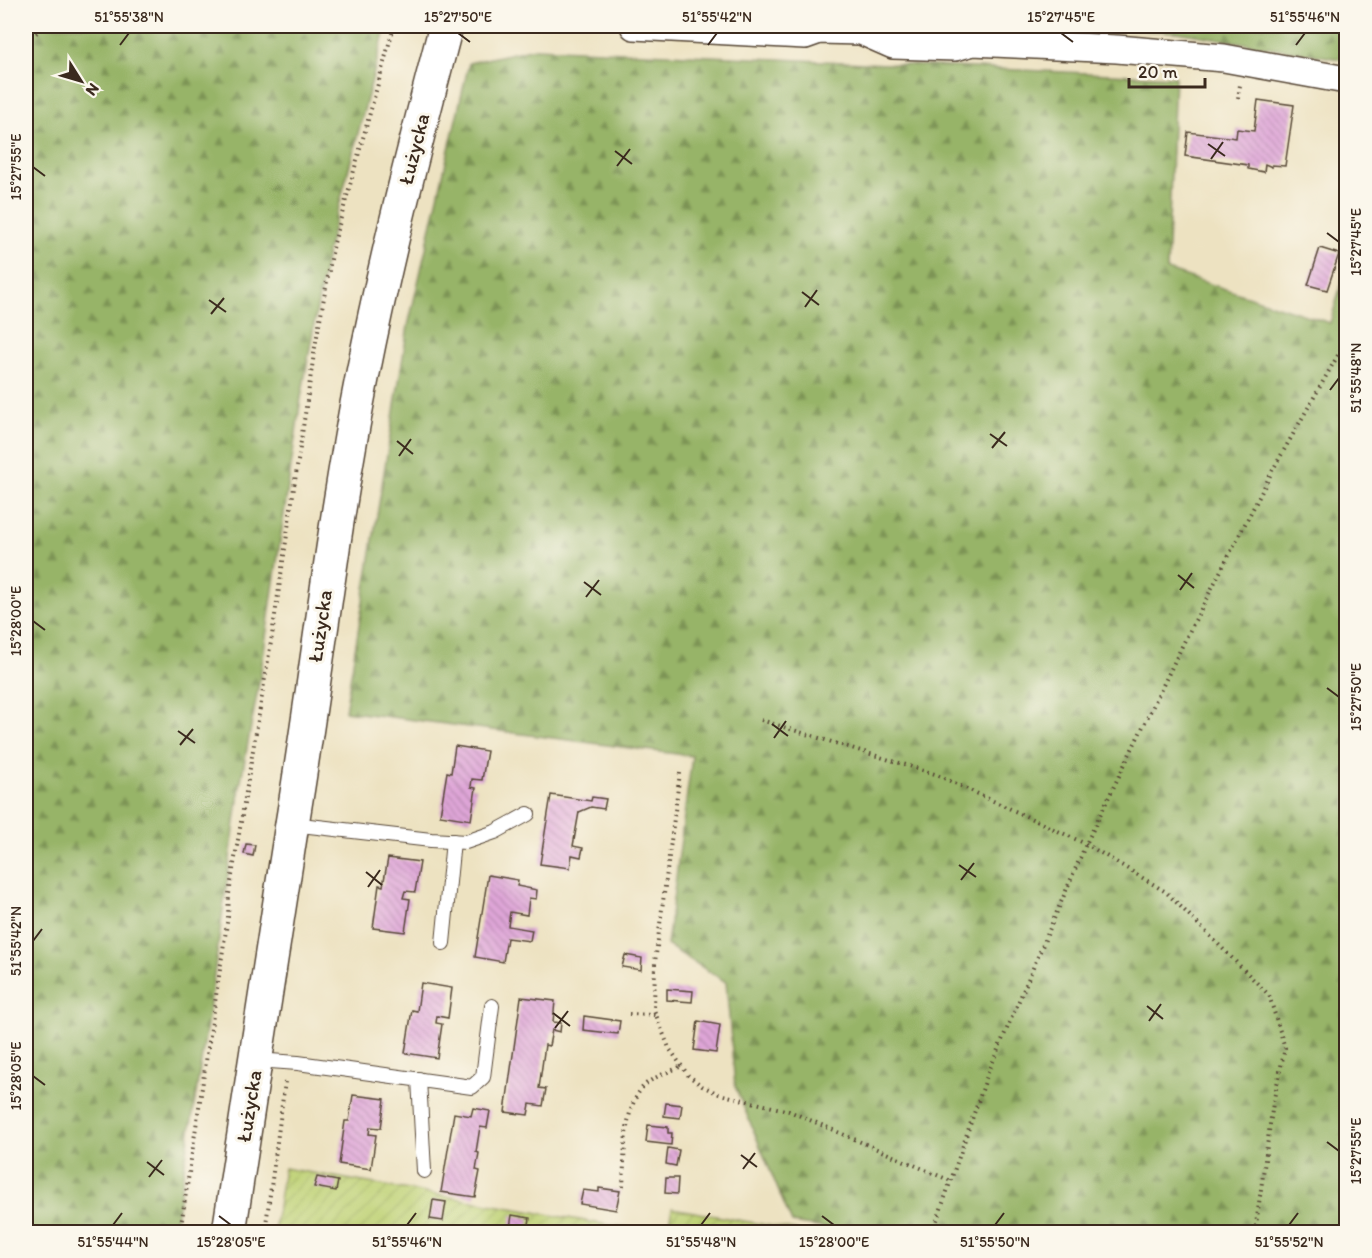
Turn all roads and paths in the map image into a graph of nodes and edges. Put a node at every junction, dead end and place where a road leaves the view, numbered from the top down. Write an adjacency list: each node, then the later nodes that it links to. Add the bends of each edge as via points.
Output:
1 (46, 26): 5 (path)
2 (394, 26): 25 (path, via 334,243 315,347)
3 (446, 26): 11 (main road, Łużycka, via 403,192 363,374 330,560)
4 (634, 26): 6 (street, via 805,35 819,30 861,31 893,45 956,47 973,42 1172,53)
5 (26, 40)
6 (1347, 80)
7 (1347, 341): 13 (path, via 1275,466)
8 (761, 720): 13 (path, via 935,774)
9 (680, 773): 17 (path, via 655,962)
10 (528, 814): 12 (lane, via 495,832 466,842)
11 (292, 824): 12 (lane); 18 (main road, Łużycka)
12 (453, 841): 14 (lane)
13 (1086, 844): 23 (path, via 988,1073); 29 (path, via 1166,892 1269,995 1285,1048 1273,1103)
14 (443, 943)
15 (492, 1006): 21 (lane, via 483,1077 472,1087)
16 (629, 1014): 17 (path)
17 (656, 1015): 20 (path)
18 (256, 1060): 19 (lane); 26 (main road, Łużycka)
19 (288, 1062): 21 (lane); 27 (path)
20 (681, 1066): 23 (path, via 702,1086 719,1094 789,1111); 24 (path, via 648,1083 633,1100)
21 (418, 1079): 22 (lane)
22 (424, 1172)
23 (951, 1181): 28 (path)
24 (623, 1187)
25 (180, 1233)
26 (229, 1233)
27 (265, 1233)
28 (933, 1233)
29 (1255, 1233)

